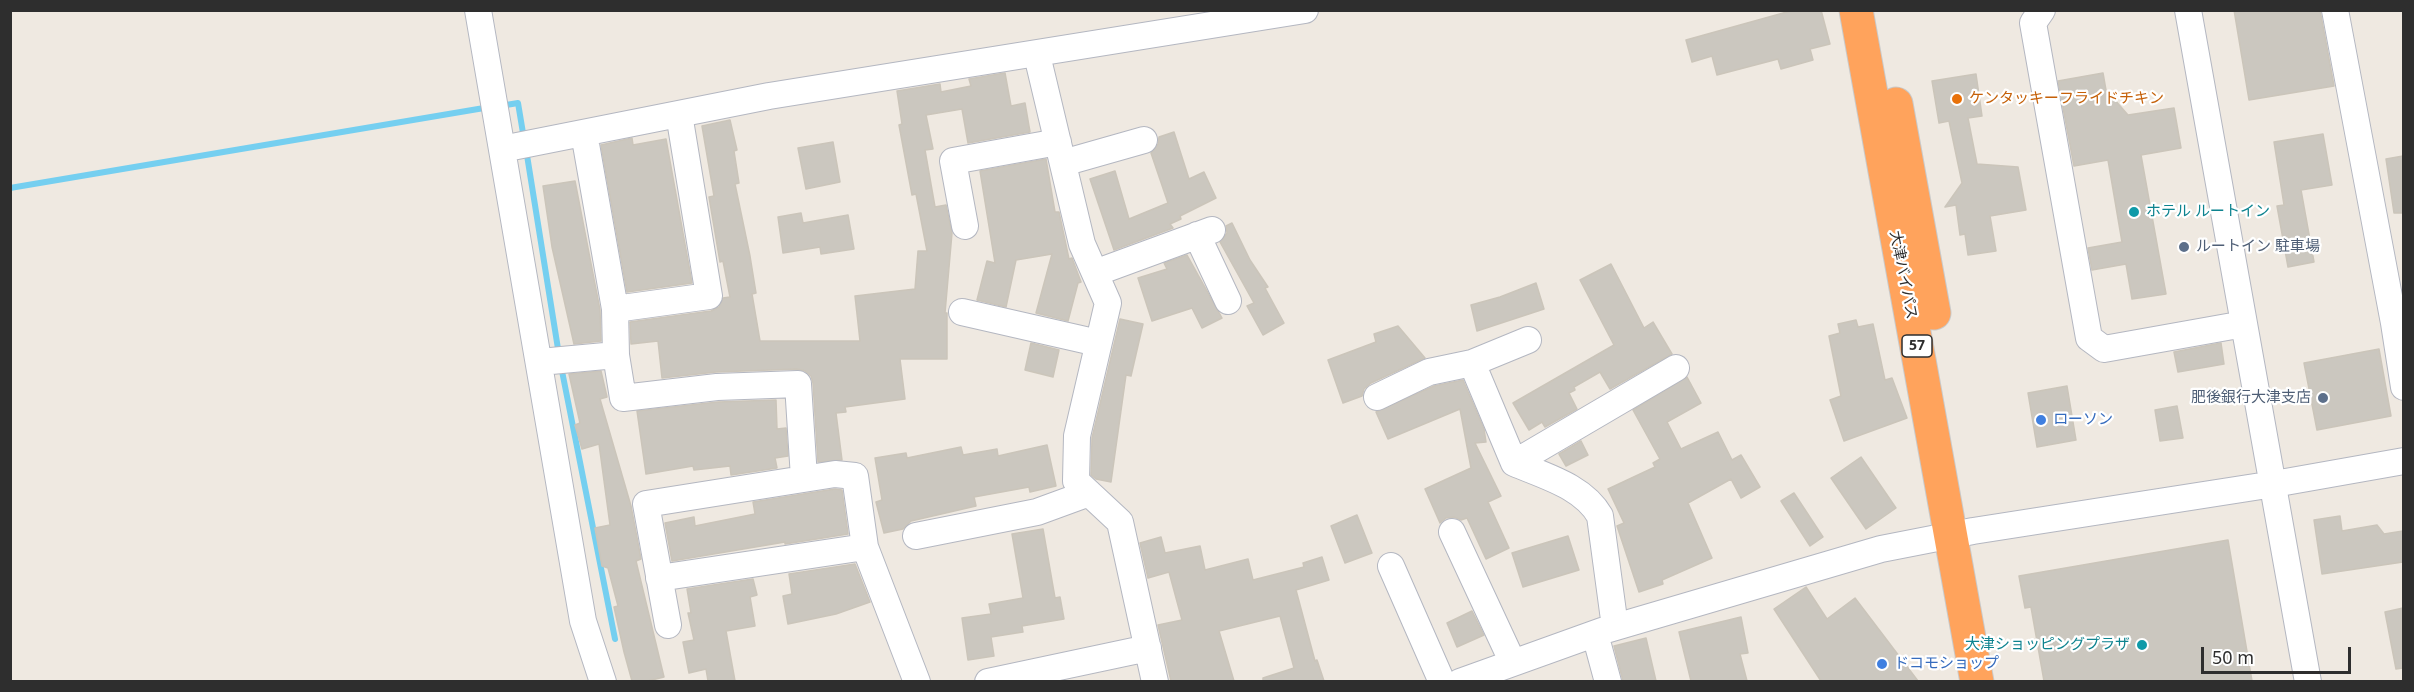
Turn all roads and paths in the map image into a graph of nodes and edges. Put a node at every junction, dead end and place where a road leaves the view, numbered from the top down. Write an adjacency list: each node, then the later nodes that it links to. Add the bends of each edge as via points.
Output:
1 (478, 10): 12 (street)
2 (1305, 10): 8 (street)
3 (1856, 10): 34 (highway, 大津バイパス / 57)
4 (1879, 10): 34 (highway, 大津バイパス / 57)
5 (2042, 10): 19 (street, via 2033,23 2089,338 2104,349)
6 (2188, 10): 19 (street)
7 (2335, 10): 26 (street)
8 (1037, 55): 9 (street); 13 (street)
9 (679, 114): 10 (street); 17 (street, via 709,296)
10 (584, 133): 12 (street); 17 (street)
11 (1144, 140): 13 (street)
12 (502, 149): 23 (street)
13 (1060, 153): 14 (street, via 953,161); 15 (street, via 1082,244)
14 (965, 226)
15 (1095, 273): 16 (street, via 1204,233); 21 (street, via 1108,303)
16 (1228, 301)
17 (615, 309): 22 (street)
18 (962, 312): 21 (street)
19 (2244, 324): 31 (street)
20 (1528, 340): 24 (street)
21 (1098, 343): 32 (street, via 1077,436 1076,481)
22 (616, 355): 23 (street); 30 (street, via 623,398 717,387 798,384)
23 (540, 362): 43 (street, via 583,621)
24 (1472, 363): 27 (street, via 1429,372); 29 (street)
25 (1676, 368): 29 (street)
26 (2403, 387)
27 (1377, 397)
28 (2403, 461): 31 (street)
29 (1514, 463): 40 (street, via 1580,493 1600,516)
30 (804, 478): 36 (street, via 855,476); 38 (street, via 646,504)
31 (2274, 484): 34 (street); 52 (street)
32 (1089, 493): 35 (street, via 1037,512); 41 (street, via 1120,522)
33 (1452, 532): 42 (street)
34 (1962, 532): 40 (street, via 1881,549); 50 (highway, 大津バイパス / 57); 51 (highway, 大津バイパス / 57)
35 (916, 536)
36 (865, 547): 38 (street); 44 (street)
37 (1391, 566): 47 (street)
38 (659, 578): 39 (street)
39 (668, 625)
40 (1605, 631): 42 (street); 49 (street)
41 (1148, 648): 45 (street); 46 (street)
42 (1513, 663): 48 (street)
43 (603, 681)
44 (917, 681)
45 (988, 681)
46 (1155, 681)
47 (1442, 681)
48 (1460, 681)
49 (1608, 681)
50 (1977, 681)
51 (2000, 681)
52 (2308, 681)

